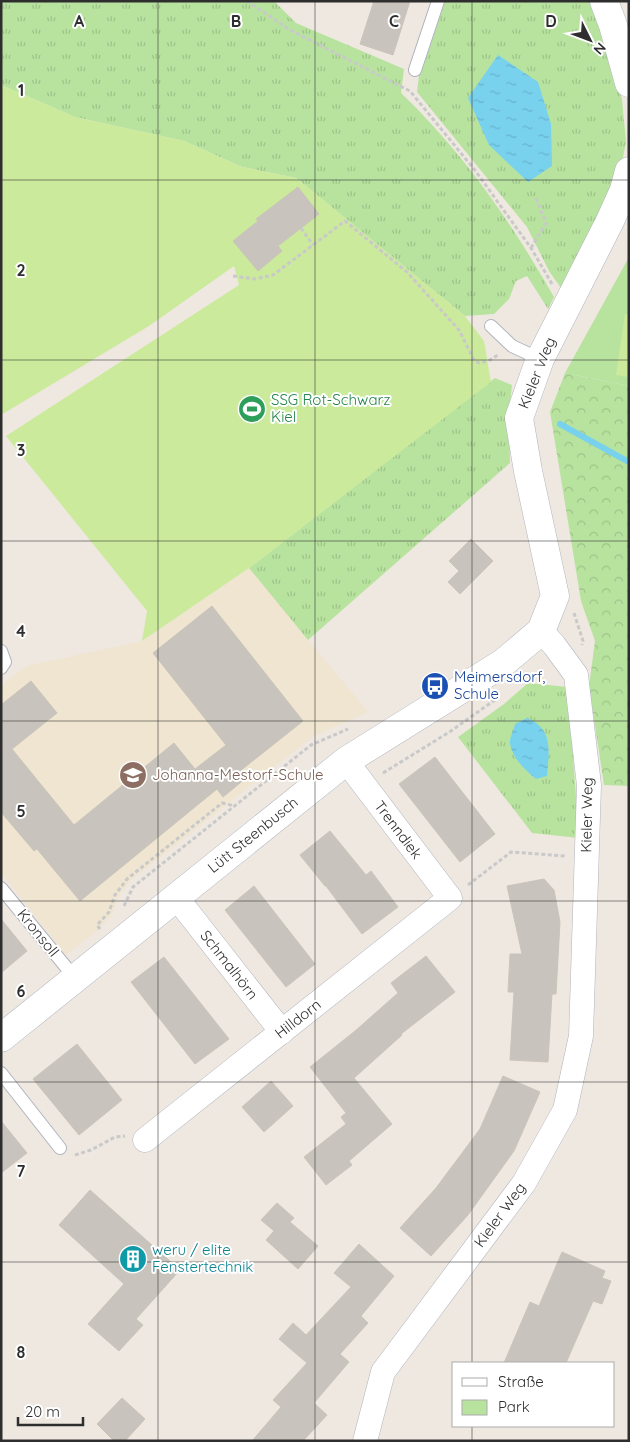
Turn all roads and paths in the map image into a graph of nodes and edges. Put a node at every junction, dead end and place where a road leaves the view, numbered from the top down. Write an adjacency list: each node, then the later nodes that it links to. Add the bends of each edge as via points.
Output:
1 (247, 1): 10 (path, via 290,30 410,91 474,169)
2 (438, 1): 4 (lane)
3 (604, 1): 5 (street)
4 (415, 70)
5 (629, 84)
6 (629, 172): 12 (street, Kieler Weg, via 610,221)
7 (536, 196): 10 (path, via 546,223)
8 (301, 228): 9 (path)
9 (313, 245): 11 (path, via 273,275 255,279); 15 (path, via 345,221 407,272 459,330 474,360 478,363)
10 (531, 248): 12 (path)
11 (233, 276)
12 (566, 307): 14 (street, Kieler Weg)
13 (491, 326): 14 (lane, via 512,346)
14 (540, 359): 16 (street, Kieler Weg, via 519,418 555,596)
15 (488, 361)
16 (540, 631): 20 (street, Lütt Steenbusch, via 504,664); 23 (street, Kieler Weg, via 576,675 590,785)
17 (1, 652): 18 (lane, via 5,662)
18 (1, 668)
19 (504, 694): 21 (path)
20 (346, 761): 21 (street, Trenndiek); 25 (street, Lütt Steenbusch)
21 (364, 784): 26 (street, Trenndiek)
22 (235, 806): 27 (path, via 222,803 127,879 115,895 109,912 97,925)
23 (586, 857): 26 (path, via 511,852); 34 (street, Kieler Weg, via 581,1036 565,1110 524,1183 383,1372)
24 (1, 888): 28 (lane, Kronsoll)
25 (176, 897): 28 (street, Lütt Steenbusch); 29 (street, Schmalhörn)
26 (450, 898): 29 (street, Hilldorn)
27 (102, 931)
28 (75, 978): 30 (street, Lütt Steenbusch)
29 (282, 1032): 32 (street, Hilldorn)
30 (1, 1038)
31 (1, 1073): 33 (lane)
32 (145, 1140): 33 (path, via 131,1135 115,1137 75,1155 65,1154)
33 (60, 1148)
34 (365, 1441)

